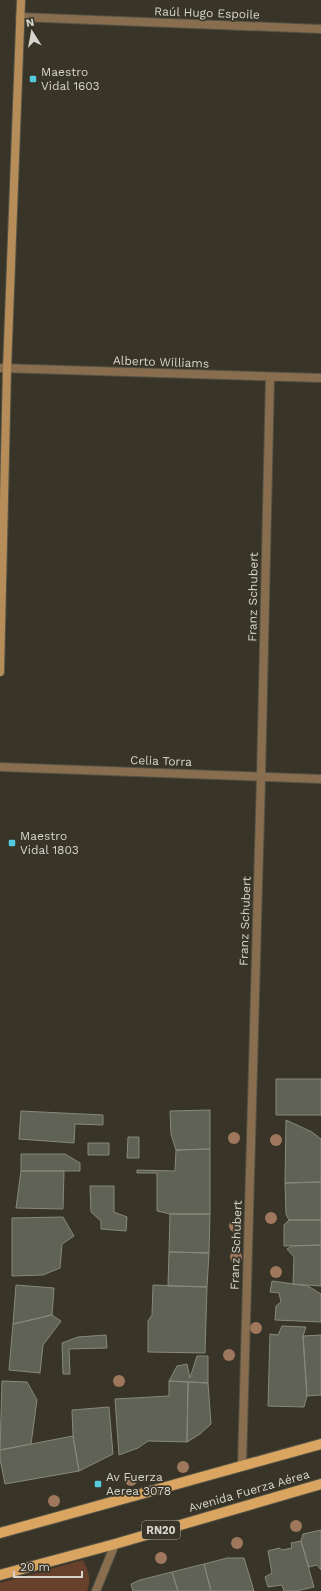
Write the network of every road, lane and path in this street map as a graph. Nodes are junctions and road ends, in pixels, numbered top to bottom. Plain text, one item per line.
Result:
1 (21, 0) edge
2 (20, 17) junction
3 (321, 29) edge
4 (4, 368) edge
5 (270, 377) junction
6 (321, 378) edge
7 (0, 672) edge
8 (0, 767) edge
9 (261, 777) junction
10 (321, 779) edge
11 (321, 1444) edge
12 (242, 1465) junction
13 (321, 1484) edge
14 (0, 1533) edge
15 (114, 1544) junction
16 (0, 1575) edge
17 (96, 1591) edge

1 - 2 main road
2 - 3 street, Raúl Hugo Espoile
2 - 4 main road
4 - 5 street, Alberto Williams
4 - 7 main road
5 - 6 street, Alberto Williams
5 - 9 street, Franz Schubert
8 - 9 street, Celia Torra
9 - 10 street, Celia Torra
9 - 12 street, Franz Schubert
11 - 12 main road
12 - 14 main road
13 - 15 main road, Avenida Fuerza Aérea / RN20
15 - 16 main road, Avenida Fuerza Aérea / RN20
15 - 17 street

